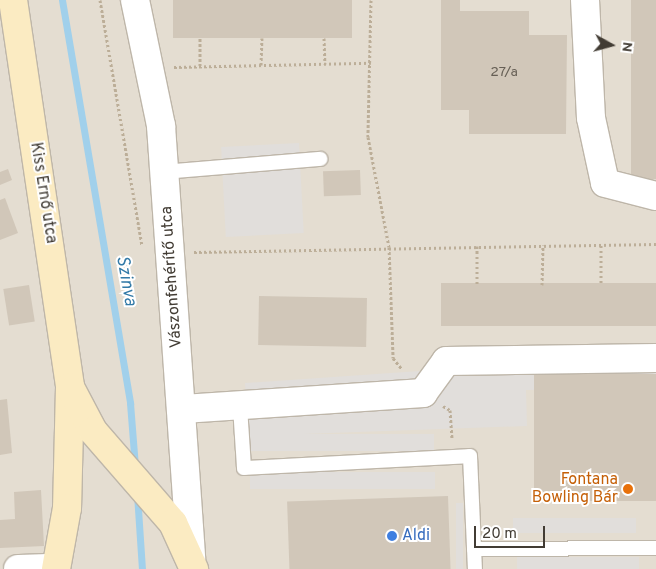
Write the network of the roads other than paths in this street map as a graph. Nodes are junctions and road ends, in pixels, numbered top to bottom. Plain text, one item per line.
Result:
1 (13, 0) edge
2 (135, 0) edge
3 (585, 0) edge
4 (320, 158) dead end
5 (164, 172) junction
6 (656, 196) edge
7 (656, 358) edge
8 (70, 387) junction
9 (240, 407) junction
10 (183, 409) junction
11 (656, 548) edge
12 (474, 549) junction
13 (196, 565) edge
14 (56, 568) edge
15 (18, 569) edge
16 (475, 569) edge

1 - 8 street, Kiss Ernő utca
2 - 5 street, Vászonfehérítő utca
3 - 6 street
4 - 5 lane
5 - 10 street, Vászonfehérítő utca
7 - 9 street
8 - 13 street, Kiss Ernő utca
8 - 14 street, Kiss Ernő utca
9 - 10 street
9 - 12 lane
10 - 13 street, Vászonfehérítő utca
11 - 12 lane
12 - 16 lane
14 - 15 street

